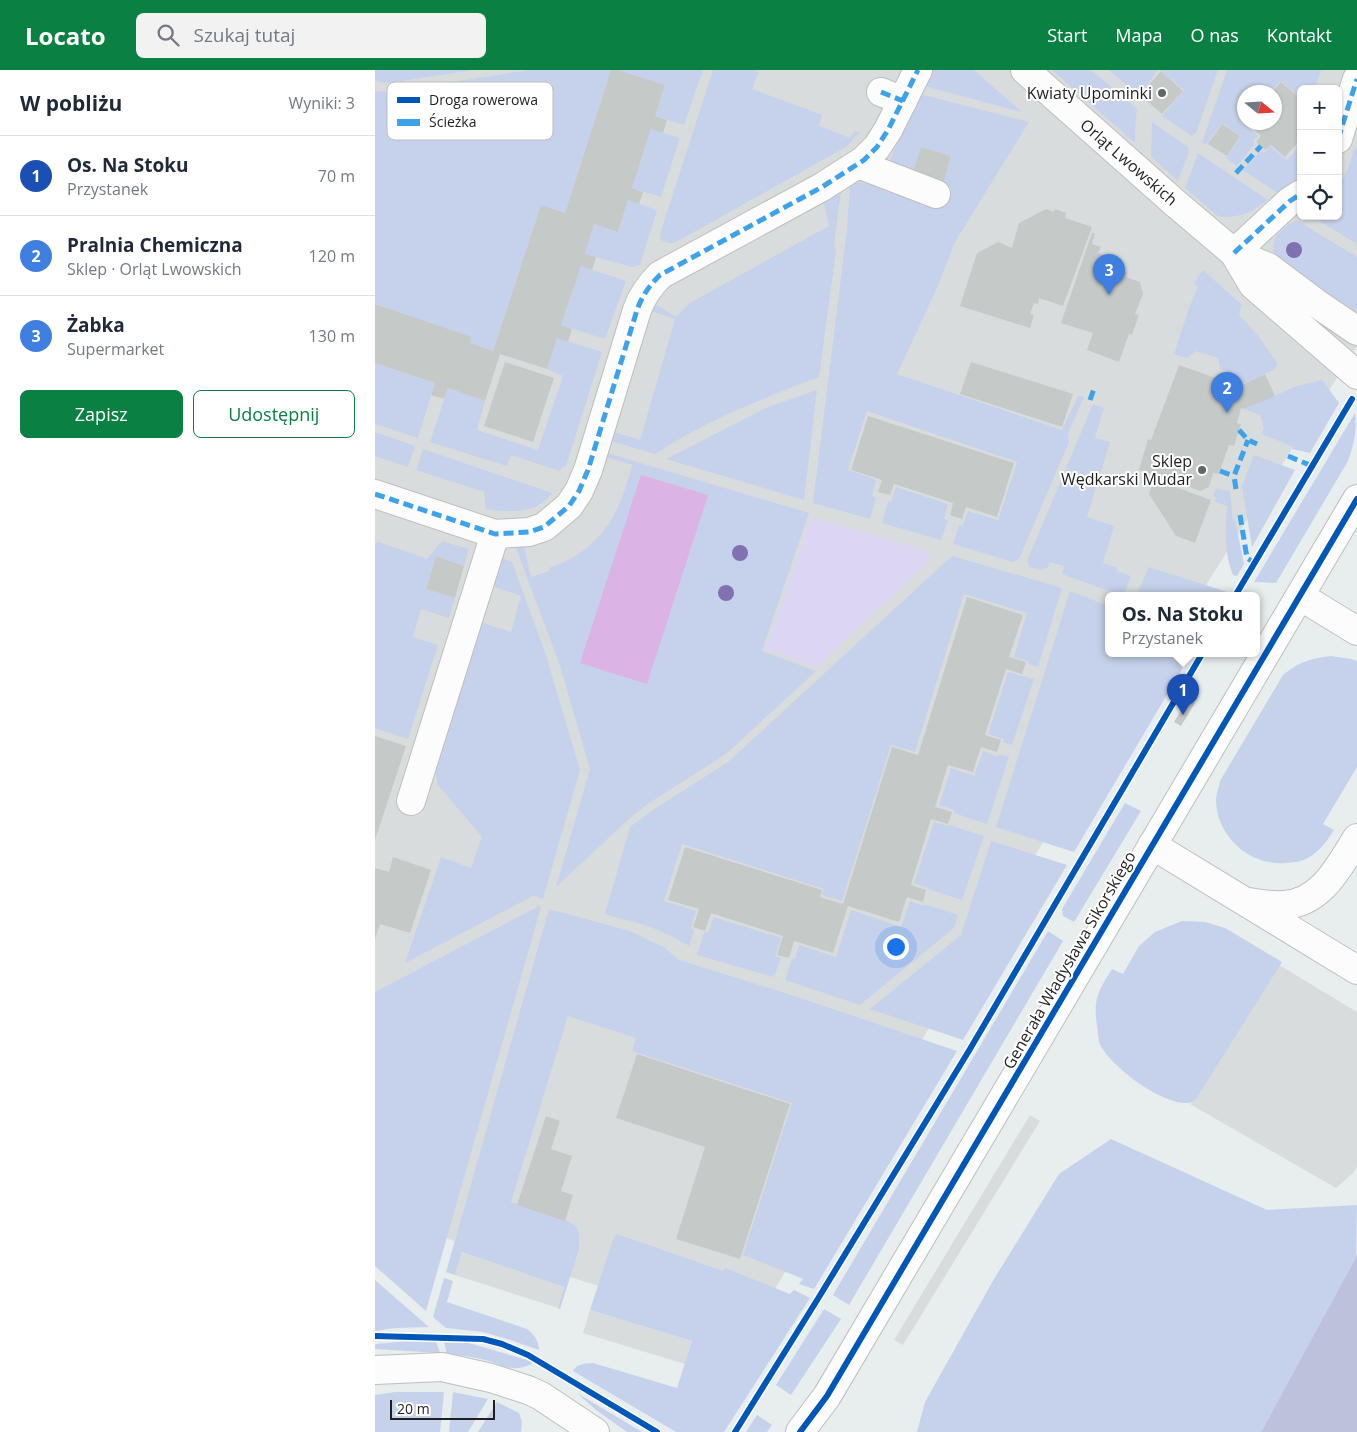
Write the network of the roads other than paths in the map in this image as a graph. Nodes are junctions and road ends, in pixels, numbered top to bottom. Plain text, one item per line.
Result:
1 (918, 70) edge
2 (1025, 70) edge
3 (1357, 79) edge
4 (1341, 130) edge
5 (858, 164) junction
6 (936, 194) dead end
7 (1297, 197) edge
8 (1234, 253) junction
9 (1357, 331) edge
10 (1357, 374) edge
11 (375, 494) edge
12 (1357, 499) edge
13 (495, 534) junction
14 (1299, 596) junction
15 (1357, 631) edge
16 (411, 801) dead end
17 (1357, 838) edge
18 (1152, 845) junction
19 (1243, 901) junction
20 (1357, 970) edge
21 (375, 1370) edge
22 (595, 1432) edge
23 (800, 1432) edge

1 - 5 street
2 - 8 street, Orląt Lwowskich
3 - 4 street
5 - 6 street
5 - 13 street
7 - 8 street
8 - 9 street, Orląt Lwowskich
8 - 10 street, Orląt Lwowskich
11 - 13 street
12 - 14 street, Generała Władysława Sikorskiego
13 - 16 street
14 - 15 street
14 - 18 street, Generała Władysława Sikorskiego
17 - 19 street
18 - 19 street
18 - 23 street, Generała Władysława Sikorskiego
19 - 20 street
21 - 22 street

